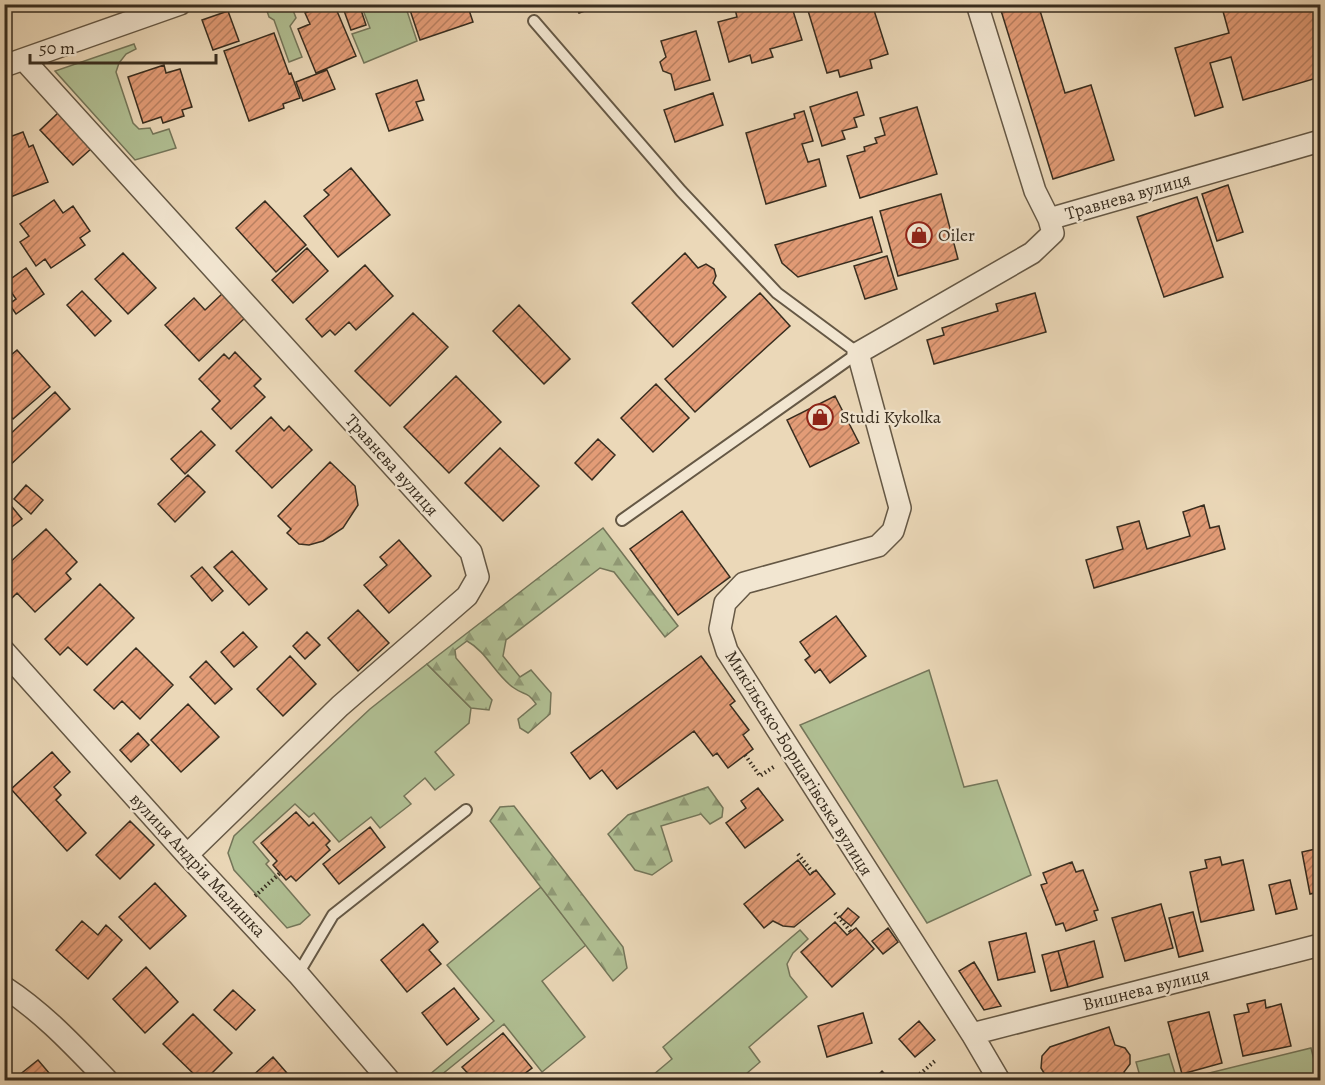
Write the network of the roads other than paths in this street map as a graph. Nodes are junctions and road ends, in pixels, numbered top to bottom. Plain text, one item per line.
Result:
1 (180, 4) edge
2 (977, 4) edge
3 (534, 21) dead end
4 (14, 63) edge
5 (1320, 141) edge
6 (1049, 219) junction
7 (858, 353) junction
8 (622, 520) dead end
9 (4, 651) edge
10 (466, 810) dead end
11 (187, 855) junction
12 (1320, 945) edge
13 (298, 974) junction
14 (4, 987) edge
15 (972, 1034) junction
16 (107, 1080) edge
17 (389, 1080) edge
18 (999, 1080) edge

1 - 4 street, Травнева вулиця
2 - 6 street, Травнева вулиця
3 - 7 lane
4 - 11 street, Травнева вулиця
5 - 6 street, Травнева вулиця
6 - 7 street
7 - 8 lane
7 - 15 street, Микільсько-Борщагівська вулиця
9 - 11 street, вулиця Андрія Малишка
10 - 13 lane
11 - 13 street, вулиця Андрія Малишка
12 - 15 street, Вишнева вулиця
13 - 17 street, вулиця Андрія Малишка
14 - 16 street
15 - 18 street, Микільсько-Борщагівська вулиця

